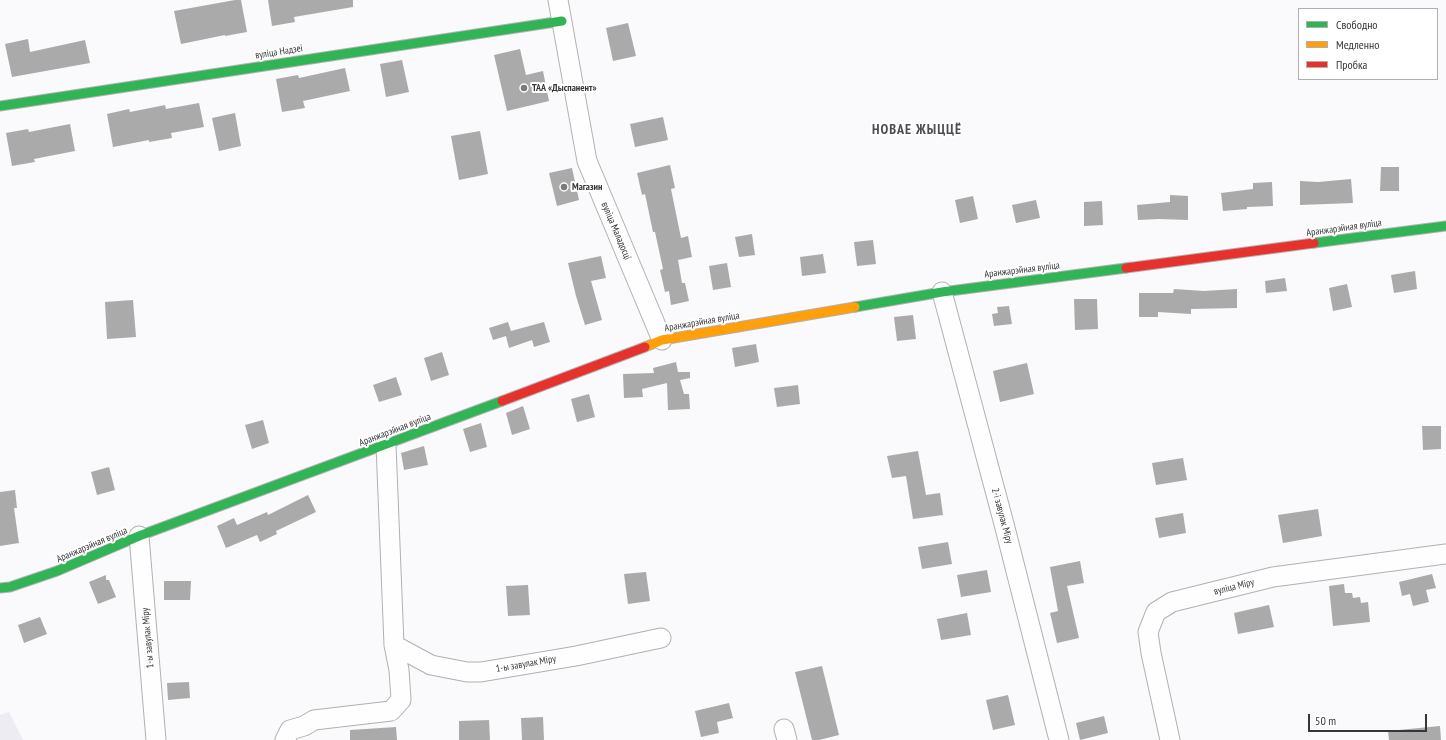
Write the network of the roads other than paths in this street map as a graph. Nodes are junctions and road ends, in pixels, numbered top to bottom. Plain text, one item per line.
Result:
1 (558, 0) edge
2 (562, 21) junction
3 (0, 106) edge
4 (1446, 226) edge
5 (942, 292) junction
6 (662, 340) junction
7 (386, 445) junction
8 (139, 536) junction
9 (1446, 554) edge
10 (0, 588) edge
11 (661, 638) dead end
12 (394, 645) junction
13 (156, 740) edge
14 (286, 740) edge
15 (1059, 740) edge
16 (1170, 740) edge

1 - 2 street, вуліца Маладосці
2 - 3 street, вуліца Надзеі
2 - 6 street, вуліца Маладосці
4 - 5 street, Аранжарэйная вуліца
5 - 6 street, Аранжарэйная вуліца
5 - 15 street, 2-і завулак Міру
6 - 7 street, Аранжарэйная вуліца
7 - 8 street, Аранжарэйная вуліца
7 - 12 street
8 - 10 street, Аранжарэйная вуліца
8 - 13 street, 1-ы завулак Міру
9 - 16 street, вуліца Міру
11 - 12 street, 1-ы завулак Міру
12 - 14 street

